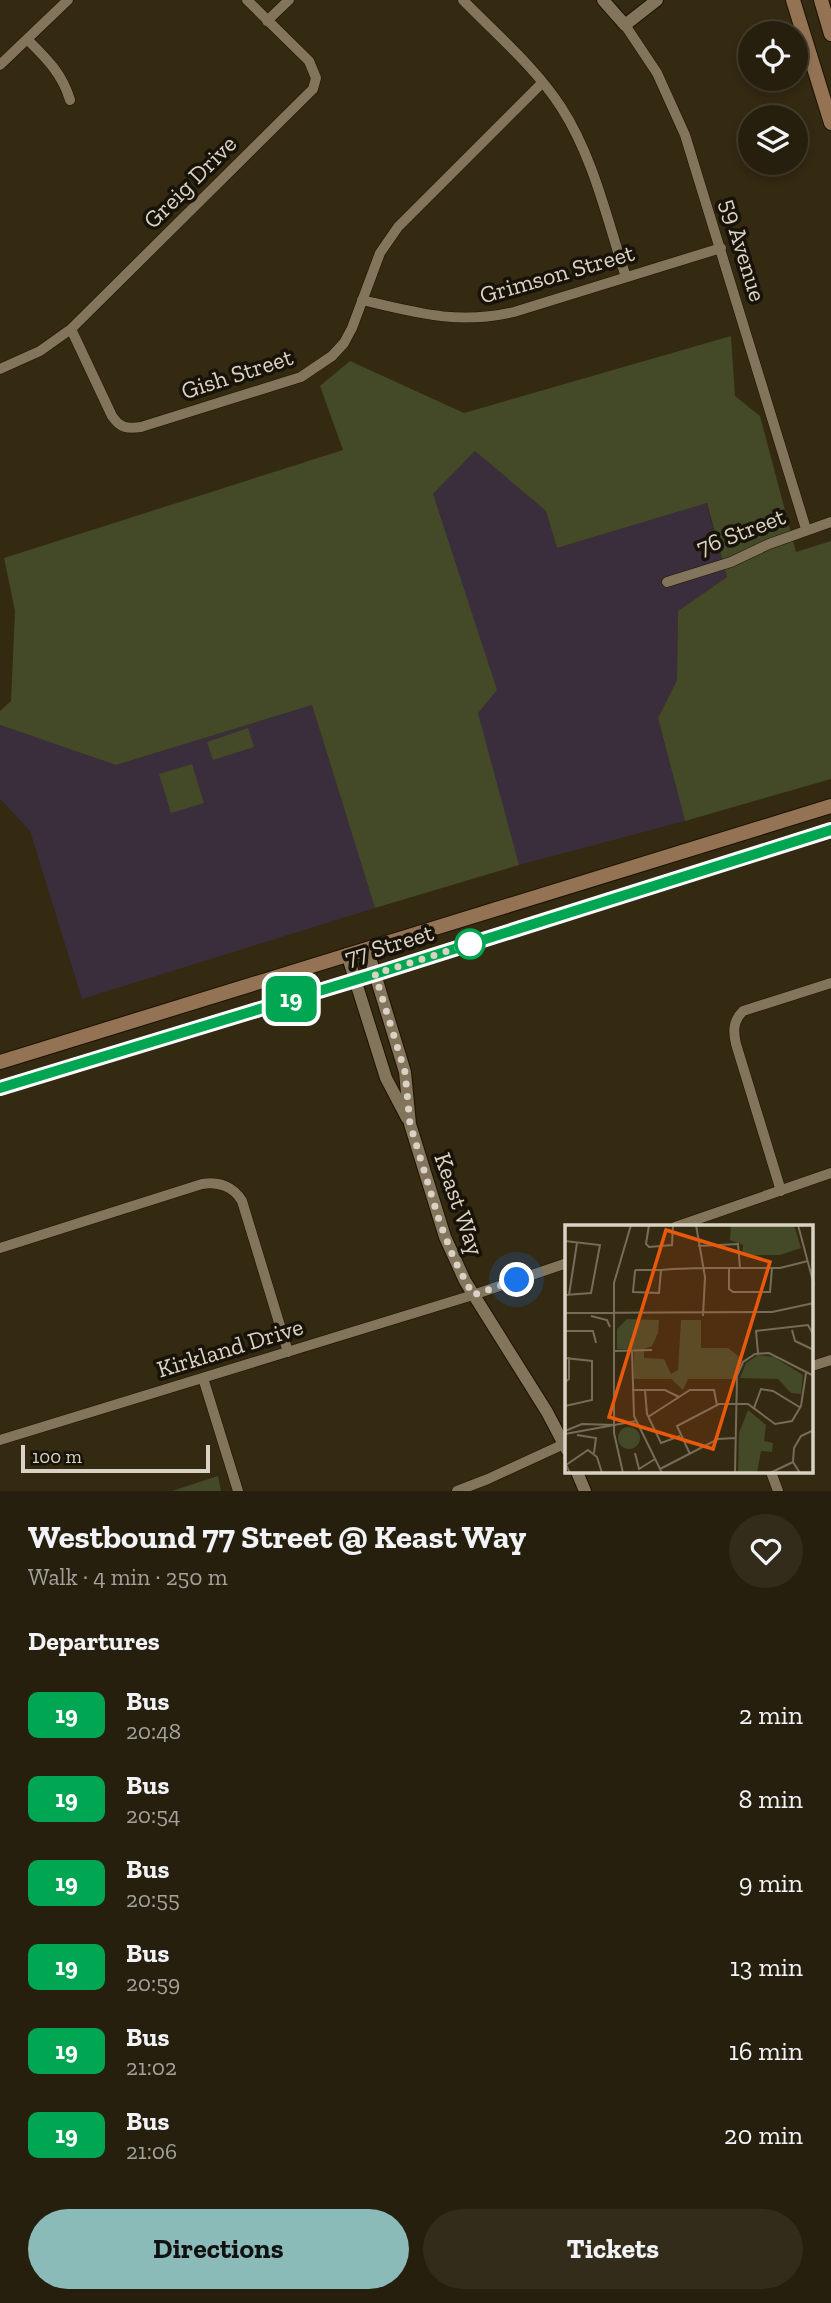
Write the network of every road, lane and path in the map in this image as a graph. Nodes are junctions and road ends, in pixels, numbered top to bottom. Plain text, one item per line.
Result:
1 (68, 0) edge
2 (247, 0) edge
3 (289, 0) edge
4 (463, 0) edge
5 (603, 0) edge
6 (657, 0) edge
7 (793, 0) edge
8 (821, 0) edge
9 (267, 21) junction
10 (625, 25) junction
11 (831, 34) edge
12 (27, 39) junction
13 (0, 65) edge
14 (542, 83) junction
15 (70, 100) dead end
16 (831, 123) edge
17 (720, 248) junction
18 (626, 277) junction
19 (362, 300) junction
20 (71, 329) junction
21 (0, 369) edge
22 (831, 522) edge
23 (806, 529) junction
24 (667, 582) dead end
25 (831, 806) edge
26 (831, 830) edge
27 (367, 948) junction
28 (347, 954) junction
29 (375, 974) junction
30 (355, 980) junction
31 (831, 983) edge
32 (0, 1062) edge
33 (0, 1088) edge
34 (410, 1124) junction
35 (831, 1173) edge
36 (781, 1191) junction
37 (681, 1225) edge
38 (0, 1248) edge
39 (565, 1264) edge
40 (473, 1295) junction
41 (288, 1352) junction
42 (831, 1360) edge
43 (814, 1365) edge
44 (202, 1378) junction
45 (0, 1440) edge
46 (565, 1447) edge
47 (578, 1474) edge
48 (772, 1474) edge
49 (238, 1491) edge
50 (457, 1491) edge
51 (585, 1491) edge
52 (778, 1491) edge

1 - 12 street
2 - 9 street, Greig Drive
3 - 9 street
4 - 14 street
5 - 10 street, 59 Avenue
6 - 10 street
7 - 16 main road
8 - 11 main road
9 - 20 street, Greig Drive
10 - 17 street, 59 Avenue
12 - 13 street
12 - 15 street
14 - 18 street
14 - 19 street, Gish Street
17 - 18 street, Grimson Street
17 - 23 street, 59 Avenue
18 - 19 street, Grimson Street
19 - 20 street, Gish Street
20 - 21 street, Greig Drive
22 - 23 street, 76 Street
23 - 24 street, 76 Street
25 - 27 main road, 77 Street
26 - 29 main road, 77 Street
27 - 28 main road, 77 Street
27 - 29 street, Keast Way
28 - 30 street, Keast Way
28 - 32 main road, 77 Street
29 - 30 main road, 77 Street
29 - 34 street, Keast Way
30 - 33 main road, 77 Street
30 - 34 street, Keast Way
31 - 36 street
34 - 40 street, Keast Way
35 - 36 street
36 - 37 street
38 - 41 street
39 - 40 street, Kirkland Drive
40 - 41 street, Kirkland Drive
40 - 46 street, Keast Way
41 - 44 street, Kirkland Drive
42 - 43 street
44 - 45 street, Kirkland Drive
44 - 49 street
46 - 50 street
47 - 51 street
48 - 52 street

